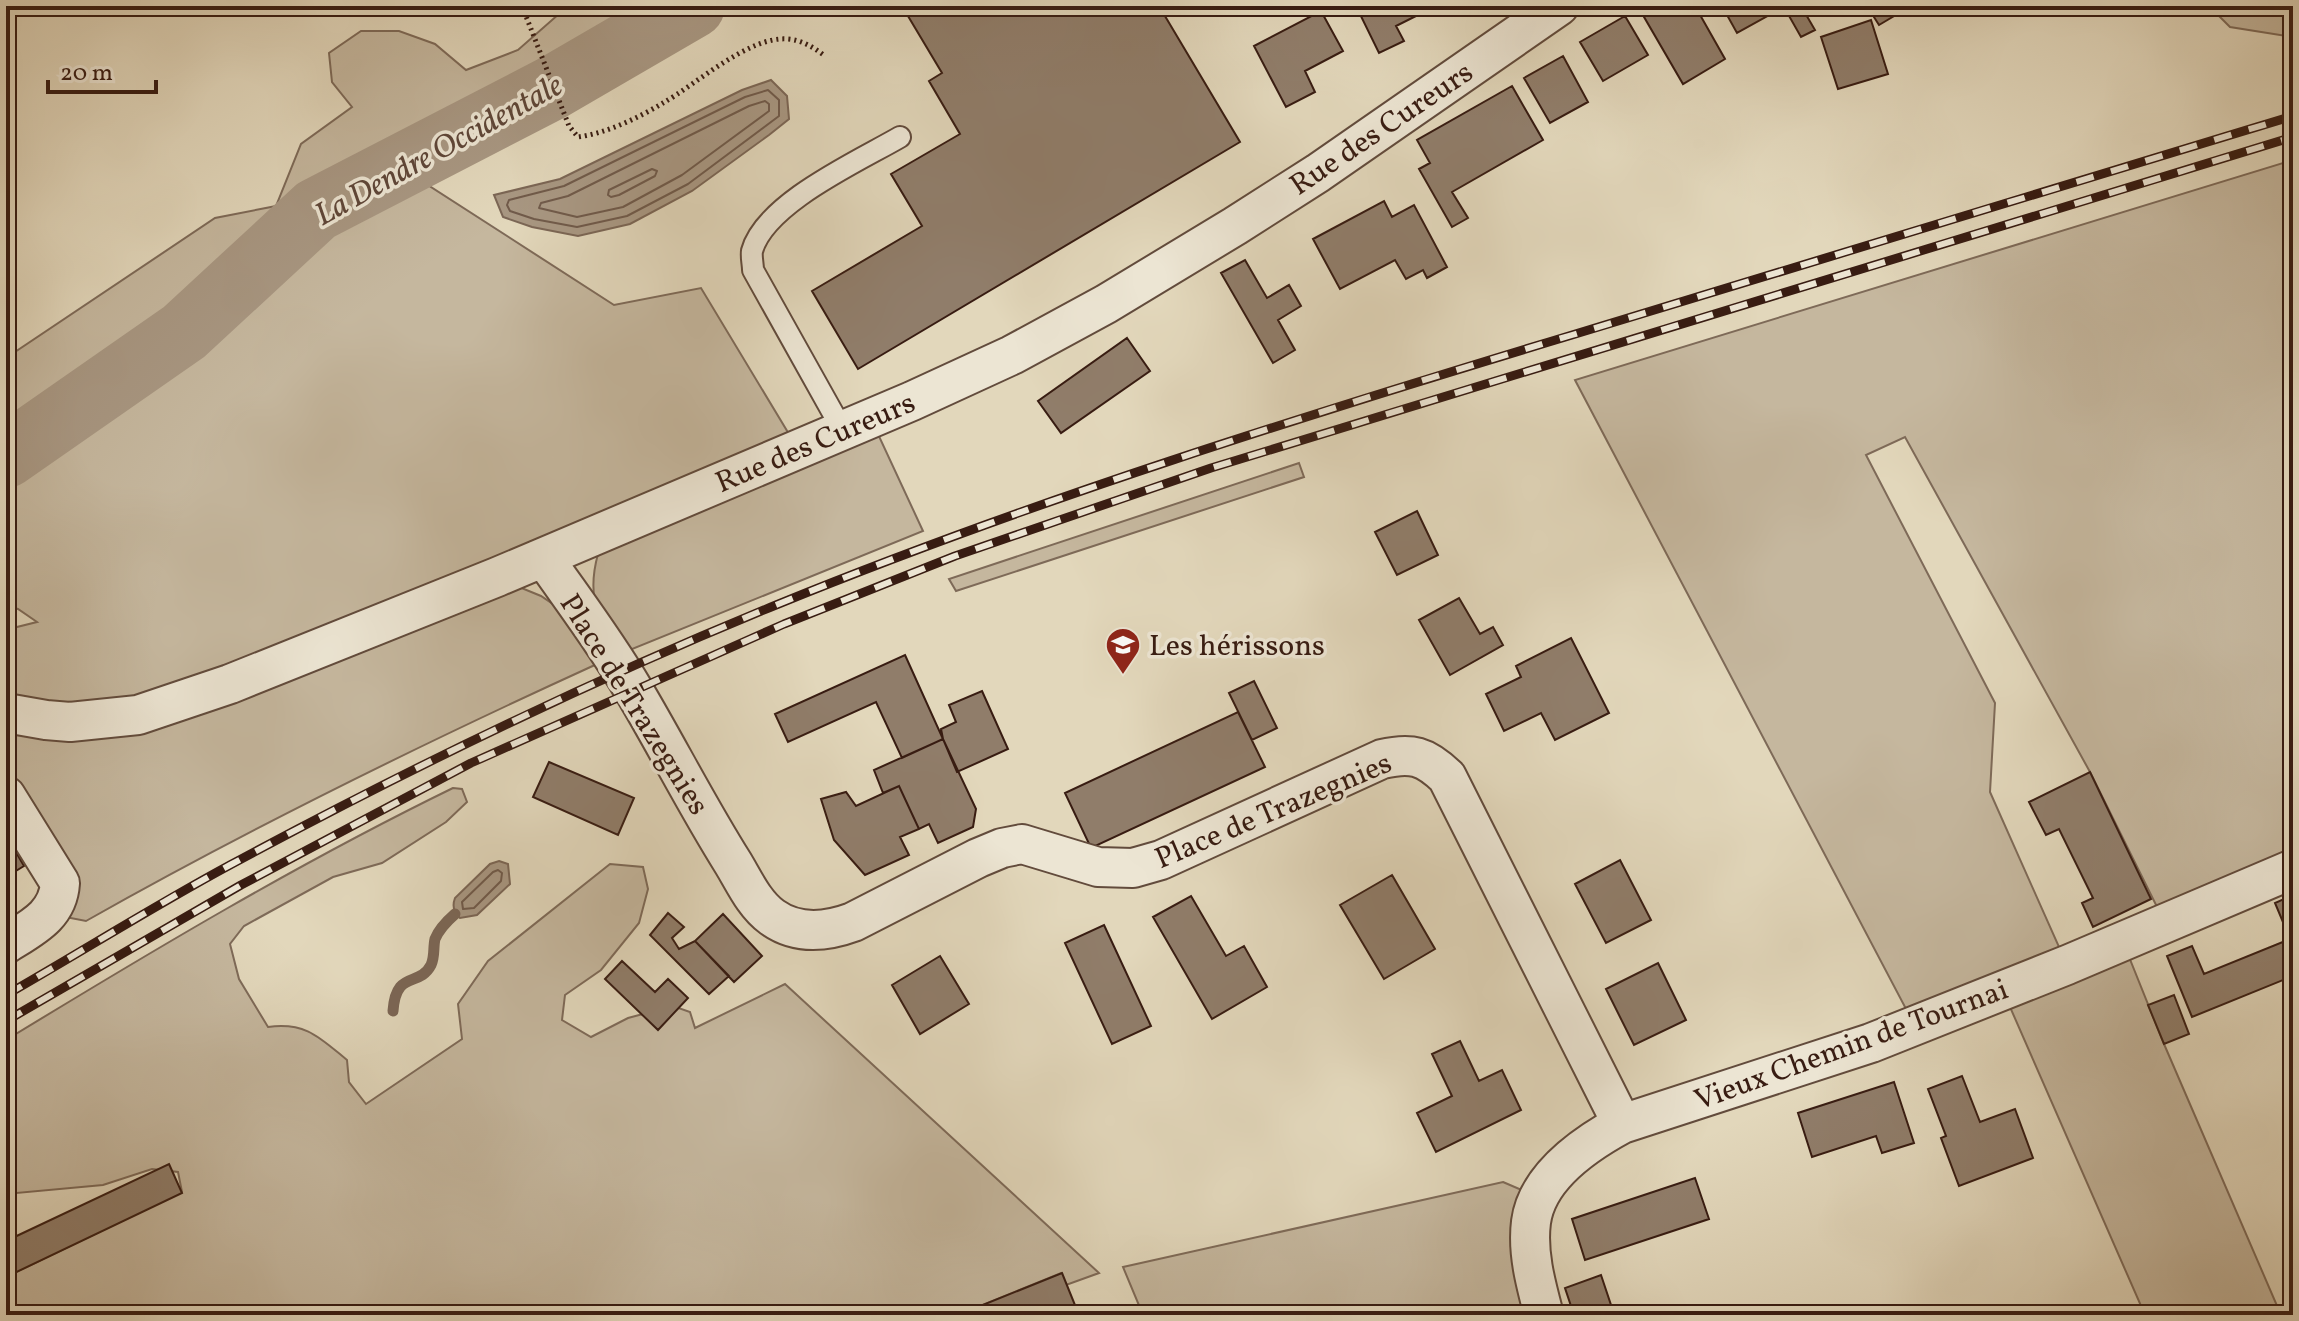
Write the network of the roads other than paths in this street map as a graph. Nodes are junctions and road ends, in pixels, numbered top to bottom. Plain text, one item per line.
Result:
1 (1559, 6) edge
2 (900, 137) dead end
3 (843, 431) junction
4 (544, 558) junction
5 (6, 713) edge
6 (6, 796) edge
7 (2293, 869) edge
8 (6, 944) edge
9 (1622, 1124) junction
10 (1544, 1315) edge

1 - 3 street, Rue des Cureurs
2 - 3 lane
3 - 4 street, Rue des Cureurs
4 - 5 street, Rue des Cureurs
4 - 9 street, Place de Trazegnies
6 - 8 street
7 - 9 street, Vieux Chemin de Tournai
9 - 10 street, Vieux Chemin de Tournai

